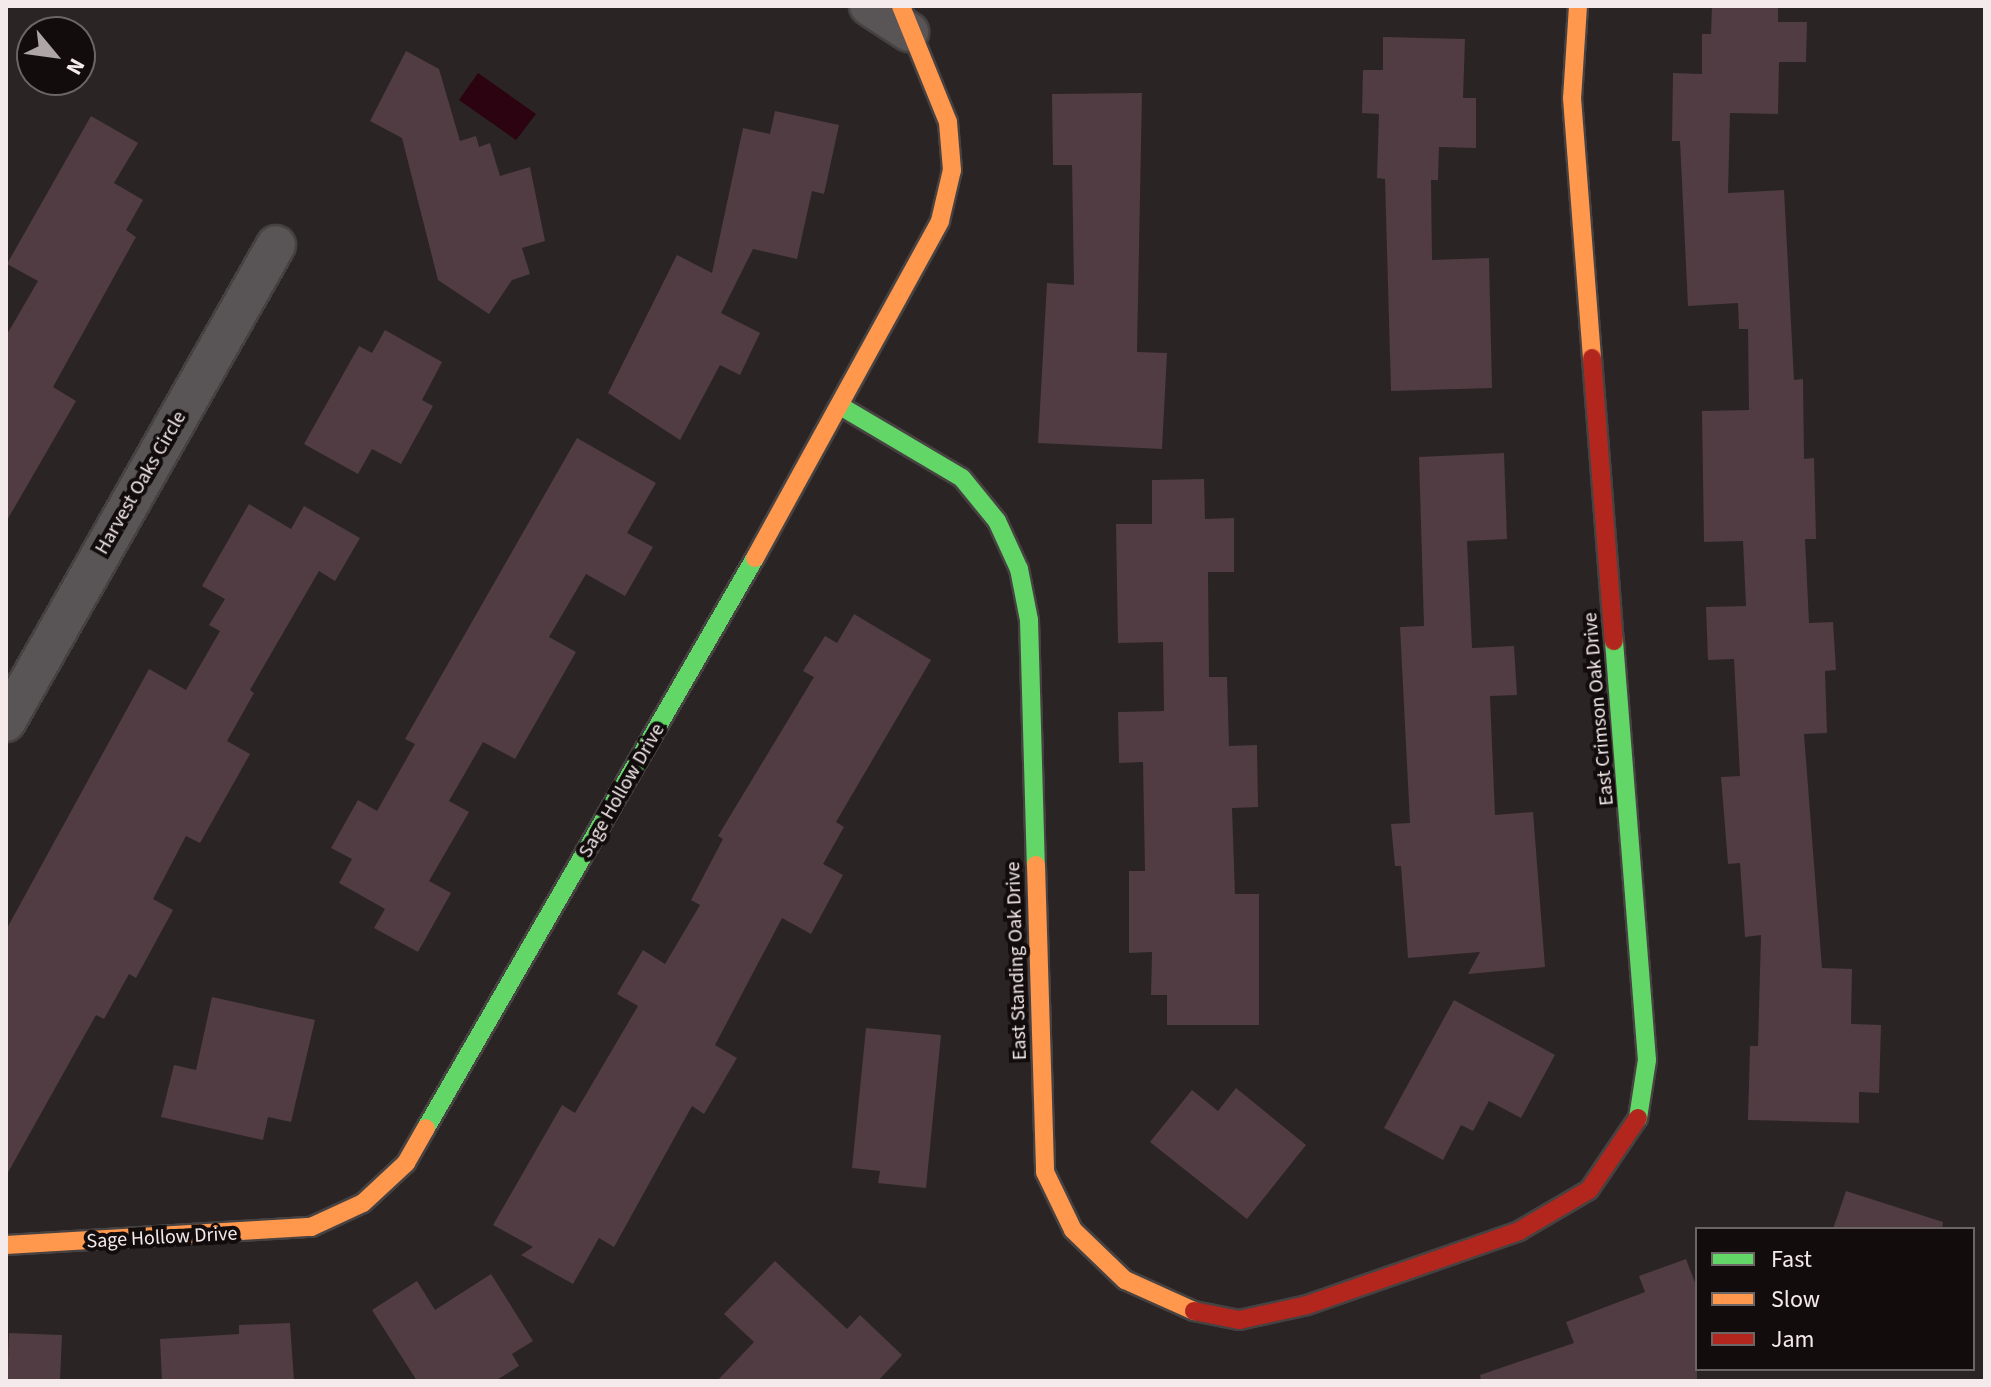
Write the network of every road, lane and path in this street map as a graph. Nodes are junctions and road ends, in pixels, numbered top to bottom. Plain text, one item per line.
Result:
1 (869, 6) edge
2 (1578, 6) edge
3 (905, 19) edge
4 (276, 245) dead end
5 (842, 407) junction
6 (6, 722) edge
7 (6, 1245) edge
8 (1403, 1271) joint

1 - 3 street, Sage Hollow Drive
2 - 8 street, East Crimson Oak Drive
3 - 5 street, Sage Hollow Drive
4 - 6 street, Harvest Oaks Circle
5 - 7 street, Sage Hollow Drive
5 - 8 street, East Standing Oak Drive

